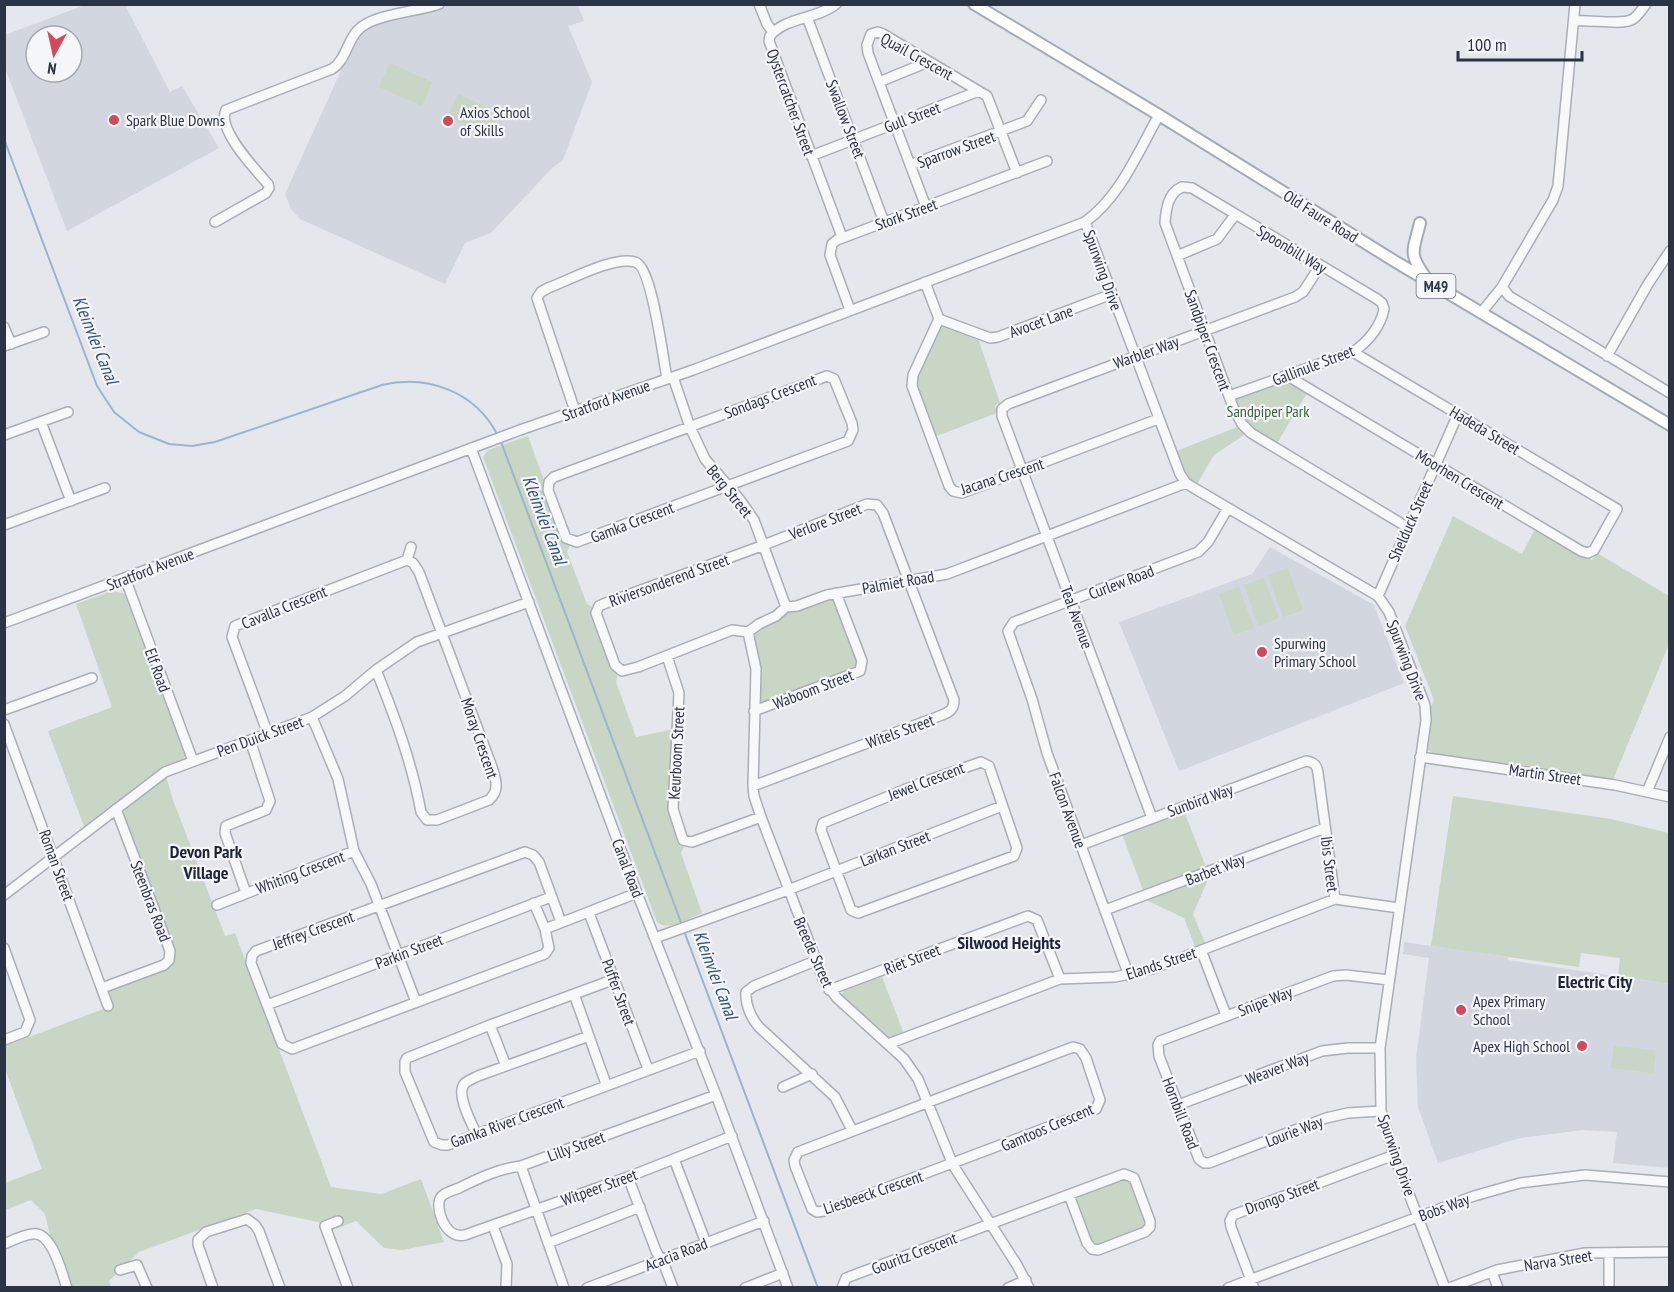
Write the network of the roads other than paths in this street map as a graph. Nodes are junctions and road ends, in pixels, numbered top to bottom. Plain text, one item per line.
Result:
1 (439, 4) edge
2 (759, 4) edge
3 (836, 4) edge
4 (974, 4) edge
5 (1575, 4) edge
6 (1646, 4) edge
7 (807, 17) junction
8 (1574, 21) junction
9 (773, 32) junction
10 (928, 62) junction
11 (879, 82) junction
12 (979, 91) junction
13 (1041, 100) dead end
14 (1159, 115) junction
15 (895, 124) junction
16 (1002, 132) junction
17 (854, 140) junction
18 (811, 156) junction
19 (1047, 161) dead end
20 (910, 165) junction
21 (1017, 173) junction
22 (1192, 188) joint
23 (926, 207) junction
24 (1235, 215) junction
25 (215, 222) dead end
26 (884, 222) junction
27 (1085, 222) junction
28 (1420, 223) dead end
29 (842, 237) junction
30 (1670, 251) edge
31 (1177, 256) junction
32 (1320, 266) junction
33 (925, 282) junction
34 (1430, 282) junction
35 (1502, 287) junction
36 (1112, 294) junction
37 (850, 310) junction
38 (1481, 313) junction
39 (1383, 315) joint
40 (939, 319) junction
41 (4, 327) edge
42 (1204, 331) junction
43 (44, 332) dead end
44 (8, 345) edge
45 (1353, 352) junction
46 (1135, 356) junction
47 (1607, 356) junction
48 (1286, 375) junction
49 (670, 377) junction
50 (1670, 393) edge
51 (1229, 396) junction
52 (575, 411) junction
53 (68, 412) dead end
54 (1458, 414) junction
55 (1002, 416) joint
56 (1158, 419) junction
57 (41, 422) junction
58 (1670, 425) edge
59 (690, 426) junction
60 (4, 435) edge
61 (471, 448) junction
62 (1435, 464) junction
63 (1022, 470) junction
64 (1186, 483) junction
65 (727, 486) junction
66 (105, 488) dead end
67 (71, 501) junction
68 (1228, 508) junction
69 (1617, 509) joint
70 (4, 525) edge
71 (1407, 527) junction
72 (1047, 536) junction
73 (764, 545) junction
74 (411, 547) dead end
75 (407, 560) junction
76 (125, 578) junction
77 (909, 581) junction
78 (836, 593) junction
79 (1378, 596) junction
80 (1071, 601) junction
81 (529, 602) junction
82 (786, 607) junction
83 (4, 623) edge
84 (748, 632) junction
85 (441, 633) junction
86 (1011, 642) joint
87 (667, 656) junction
88 (615, 665) joint
89 (376, 670) junction
90 (92, 678) dead end
91 (4, 710) edge
92 (754, 711) junction
93 (312, 717) junction
94 (4, 724) edge
95 (268, 734) junction
96 (1670, 737) edge
97 (250, 740) junction
98 (1420, 757) junction
99 (193, 761) junction
100 (1317, 768) joint
101 (753, 786) junction
102 (1647, 792) junction
103 (1670, 797) edge
104 (1002, 806) junction
105 (116, 808) junction
106 (761, 817) junction
107 (1152, 818) junction
108 (1325, 828) junction
109 (1081, 845) junction
110 (354, 851) junction
111 (54, 857) junction
112 (836, 871) junction
113 (788, 890) junction
114 (246, 893) junction
115 (638, 893) junction
116 (4, 895) edge
117 (551, 897) junction
118 (1335, 899) junction
119 (534, 903) junction
120 (216, 905) dead end
121 (380, 906) junction
122 (1400, 908) junction
123 (1105, 910) junction
124 (589, 913) junction
125 (561, 922) junction
126 (545, 929) junction
127 (658, 937) junction
128 (4, 948) edge
129 (1202, 950) junction
130 (398, 955) junction
131 (815, 961) junction
132 (1129, 975) junction
133 (615, 979) junction
134 (1060, 979) junction
135 (1389, 980) junction
136 (102, 988) junction
137 (829, 990) junction
138 (574, 994) junction
139 (416, 1002) junction
140 (267, 1005) junction
141 (108, 1006) dead end
142 (1226, 1015) junction
143 (490, 1025) junction
144 (589, 1036) junction
145 (4, 1040) edge
146 (888, 1044) junction
147 (1380, 1048) junction
148 (700, 1051) junction
149 (1159, 1056) joint
150 (506, 1066) junction
151 (648, 1069) junction
152 (812, 1074) junction
153 (606, 1084) junction
154 (783, 1087) dead end
155 (716, 1095) junction
156 (927, 1102) junction
157 (1178, 1105) junction
158 (1381, 1112) junction
159 (852, 1130) junction
160 (476, 1133) junction
161 (732, 1136) junction
162 (1395, 1155) junction
163 (674, 1159) junction
164 (1209, 1163) joint
165 (953, 1165) junction
166 (521, 1166) junction
167 (628, 1177) junction
168 (1670, 1182) edge
169 (1069, 1195) junction
170 (640, 1207) junction
171 (536, 1210) junction
172 (1419, 1216) junction
173 (338, 1221) dead end
174 (764, 1221) junction
175 (991, 1224) junction
176 (493, 1226) junction
177 (465, 1235) joint
178 (548, 1242) junction
179 (705, 1243) junction
180 (4, 1244) edge
181 (1670, 1252) edge
182 (1609, 1253) junction
183 (661, 1260) junction
184 (120, 1270) dead end
185 (1492, 1272) junction
186 (783, 1274) junction
187 (615, 1277) junction
188 (1252, 1283) edge
189 (1027, 1284) edge
190 (67, 1287) edge
191 (147, 1287) edge
192 (213, 1287) edge
193 (280, 1287) edge
194 (348, 1287) edge
195 (506, 1287) edge
196 (564, 1287) edge
197 (587, 1287) edge
198 (619, 1287) edge
199 (673, 1287) edge
200 (745, 1287) edge
201 (788, 1287) edge
202 (842, 1287) edge
203 (1008, 1287) edge
204 (1228, 1287) edge
205 (1447, 1287) edge
206 (1498, 1287) edge
207 (1609, 1287) edge

1 - 25 street
2 - 9 street
3 - 7 street, Oystercatcher Street
4 - 14 main road, Old Faure Road / M49
5 - 8 street
6 - 8 street
7 - 9 street, Oystercatcher Street
7 - 17 street, Swallow Street
8 - 35 street
9 - 18 street, Oystercatcher Street
10 - 11 street
10 - 11 street, Quail Crescent
10 - 12 street, Quail Crescent
11 - 15 street, Quail Crescent
12 - 15 street, Gull Street
12 - 16 street, Quail Crescent
13 - 16 street, Sparrow Street
14 - 27 street, Stratford Avenue
14 - 34 main road, Old Faure Road / M49
15 - 17 street, Gull Street
15 - 20 street, Quail Crescent
16 - 20 street, Sparrow Street
16 - 21 street, Quail Crescent
17 - 18 street, Gull Street
17 - 26 street, Swallow Street
18 - 29 street, Oystercatcher Street
19 - 21 street, Stork Street
20 - 23 street, Quail Crescent
21 - 23 street, Stork Street
22 - 24 street, Spoonbill Way
22 - 31 street, Sandpiper Crescent
23 - 26 street, Stork Street
24 - 31 street
24 - 32 street, Spoonbill Way
26 - 29 street, Stork Street
27 - 33 street, Stratford Avenue
27 - 36 street, Spurwing Drive
28 - 34 main road
29 - 37 street
30 - 47 street
31 - 42 street, Sandpiper Crescent
32 - 39 street, Spoonbill Way
32 - 42 street, Warbler Way
33 - 37 street, Stratford Avenue
33 - 40 street
34 - 38 main road, Old Faure Road / M49
35 - 38 street
35 - 47 street
36 - 40 street, Avocet Lane
36 - 46 street, Spurwing Drive
37 - 49 street, Stratford Avenue
38 - 58 main road, Old Faure Road / M49
39 - 45 street, Gallinule Street
40 - 63 street, Jacana Crescent
41 - 44 street
42 - 46 street, Warbler Way
42 - 51 street, Sandpiper Crescent
43 - 44 street
45 - 48 street, Gallinule Street
45 - 54 street, Hadeda Street
46 - 55 street, Warbler Way
46 - 56 street, Spurwing Drive
47 - 50 street
48 - 51 street, Gallinule Street
48 - 62 street, Moorhen Crescent
49 - 52 street, Stratford Avenue
49 - 52 street, Berg Street
49 - 59 street, Berg Street
51 - 71 street, Sandpiper Crescent
52 - 61 street, Stratford Avenue
53 - 57 street
54 - 62 street, Shelduck Street
54 - 69 street, Hadeda Street
55 - 63 street, Teal Avenue
56 - 63 street, Jacana Crescent
56 - 64 street, Spurwing Drive
57 - 60 street
57 - 67 street
59 - 65 street, Berg Street
59 - 65 street, Sondags Crescent
59 - 65 street, Gamka Crescent
61 - 76 street, Stratford Avenue
61 - 81 street, Canal Road
62 - 69 street, Moorhen Crescent
62 - 71 street, Shelduck Street
63 - 72 street, Teal Avenue
64 - 68 street, Spurwing Drive
64 - 72 street, Palmiet Road
65 - 73 street, Berg Street
66 - 67 street
67 - 70 street
68 - 79 street, Spurwing Drive
68 - 80 street, Curlew Road
71 - 79 street, Shelduck Street
72 - 77 street, Palmiet Road
72 - 80 street, Teal Avenue
73 - 77 street, Verlore Street
73 - 82 street, Berg Street
73 - 88 street, Riviersonderend Street
74 - 75 street
75 - 85 street
75 - 95 street, Cavalla Crescent
76 - 83 street, Stratford Avenue
76 - 99 street, Elf Road
77 - 78 street, Palmiet Road
77 - 101 street, Witels Street
78 - 82 street, Palmiet Road
78 - 92 street, Waboom Street
79 - 98 street, Spurwing Drive
80 - 86 street, Curlew Road
80 - 107 street, Teal Avenue
81 - 85 street, Pen Duick Street
81 - 115 street, Canal Road
82 - 84 street, Palmiet Road
84 - 87 street, Palmiet Road
84 - 92 street, Breede Street
85 - 89 street, Pen Duick Street
85 - 89 street, Moray Crescent
86 - 109 street, Falcon Avenue
87 - 88 street, Palmiet Road
87 - 106 street, Keurboom Street
89 - 93 street, Pen Duick Street
90 - 91 street
92 - 101 street, Breede Street
93 - 95 street, Pen Duick Street
93 - 110 street, Whiting Crescent
94 - 111 street, Roman Street
95 - 97 street, Pen Duick Street
96 - 102 street
97 - 99 street, Pen Duick Street
97 - 114 street, Whiting Crescent
98 - 102 street, Martin Street
98 - 122 street, Spurwing Drive
99 - 105 street, Pen Duick Street
100 - 107 street, Sunbird Way
100 - 108 street, Ibis Street
101 - 106 street, Breede Street
102 - 103 street, Martin Street
104 - 112 street, Larkan Street
104 - 112 street, Jewel Crescent
104 - 112 street, Jewel Crescent
105 - 111 street, Pen Duick Street
105 - 136 street, Steenbras Road
106 - 113 street, Breede Street
107 - 109 street, Sunbird Way
108 - 118 street, Ibis Street
108 - 123 street, Barbet Way
109 - 123 street, Falcon Avenue
110 - 114 street, Whiting Crescent
110 - 121 street, Whiting Crescent
111 - 116 street, Pen Duick Street
111 - 136 street, Roman Street
112 - 113 street, Larkan Street
113 - 127 street, Larkan Street
113 - 131 street, Breede Street
114 - 120 street, Whiting Crescent
115 - 124 street
115 - 127 street, Canal Road
117 - 119 street, Parkin Street
117 - 121 street, Jeffrey Crescent
117 - 125 street, Jeffrey Crescent
118 - 122 street, Elands Street
118 - 129 street, Elands Street
119 - 126 street
119 - 130 street, Parkin Street
121 - 130 street, Whiting Crescent
121 - 140 street, Jeffrey Crescent
122 - 135 street, Spurwing Drive
123 - 132 street, Falcon Avenue
124 - 125 street
124 - 133 street, Puffer Street
125 - 126 street
126 - 139 street, Jeffrey Crescent
127 - 148 street, Canal Road
128 - 145 street
129 - 132 street, Elands Street
129 - 142 street
130 - 139 street, Whiting Crescent
130 - 140 street, Parkin Street
131 - 137 street, Breede Street
131 - 152 street
132 - 134 street, Elands Street
133 - 138 street, Gamka River Crescent
133 - 151 street, Puffer Street
134 - 137 street, Riet Street
134 - 146 street, Elands Street
135 - 142 street, Snipe Way
135 - 147 street, Spurwing Drive
136 - 141 street, Roman Street
137 - 146 street, Breede Street
138 - 143 street, Gamka River Crescent
138 - 144 street
139 - 140 street, Jeffrey Crescent
142 - 149 street, Snipe Way
143 - 150 street
143 - 160 street, Gamka River Crescent
144 - 150 street
144 - 153 street
146 - 156 street, Breede Street
147 - 157 street, Weaver Way
147 - 158 street, Spurwing Drive
148 - 151 street
148 - 155 street, Canal Road
149 - 157 street, Hornbill Road
150 - 160 street
151 - 153 street, Gamka River Crescent
152 - 154 street
152 - 159 street
153 - 160 street, Gamka River Crescent
155 - 161 street, Canal Road
155 - 166 street, Lilly Street
156 - 159 street, Liesbeeck Crescent
156 - 165 street, Breede Street
156 - 165 street, Gamtoos Crescent
157 - 164 street, Hornbill Road
158 - 162 street, Spurwing Drive
158 - 164 street, Lourie Way
159 - 165 street, Liesbeeck Crescent
161 - 163 street, Witpeer Street
161 - 174 street, Canal Road
162 - 172 street, Spurwing Drive
162 - 188 street, Drongo Street
163 - 167 street, Witpeer Street
163 - 179 street
165 - 175 street, Breede Street
166 - 171 street
166 - 177 street, Lilly Street
167 - 170 street
167 - 171 street, Witpeer Street
168 - 172 street, Bobs Way
169 - 169 street, Gouritz Crescent
169 - 175 street, Gouritz Crescent
170 - 178 street
170 - 183 street
171 - 176 street, Witpeer Street
171 - 178 street
172 - 188 street, Bobs Way
172 - 205 street, Spurwing Drive
173 - 194 street
174 - 179 street, Acacia Road
174 - 186 street, Canal Road
175 - 189 street, Breede Street
175 - 202 street, Gouritz Crescent
176 - 177 street, Witpeer Street
176 - 195 street
178 - 196 street
179 - 183 street, Acacia Road
180 - 190 street
181 - 182 street, Narva Street
182 - 185 street, Narva Street
182 - 207 street
183 - 187 street, Acacia Road
183 - 199 street
184 - 191 street
185 - 205 street, Narva Street
185 - 206 street
186 - 200 street
186 - 201 street, Canal Road
187 - 197 street, Acacia Road
187 - 198 street
188 - 204 street, Bobs Way
189 - 203 street
192 - 193 street

